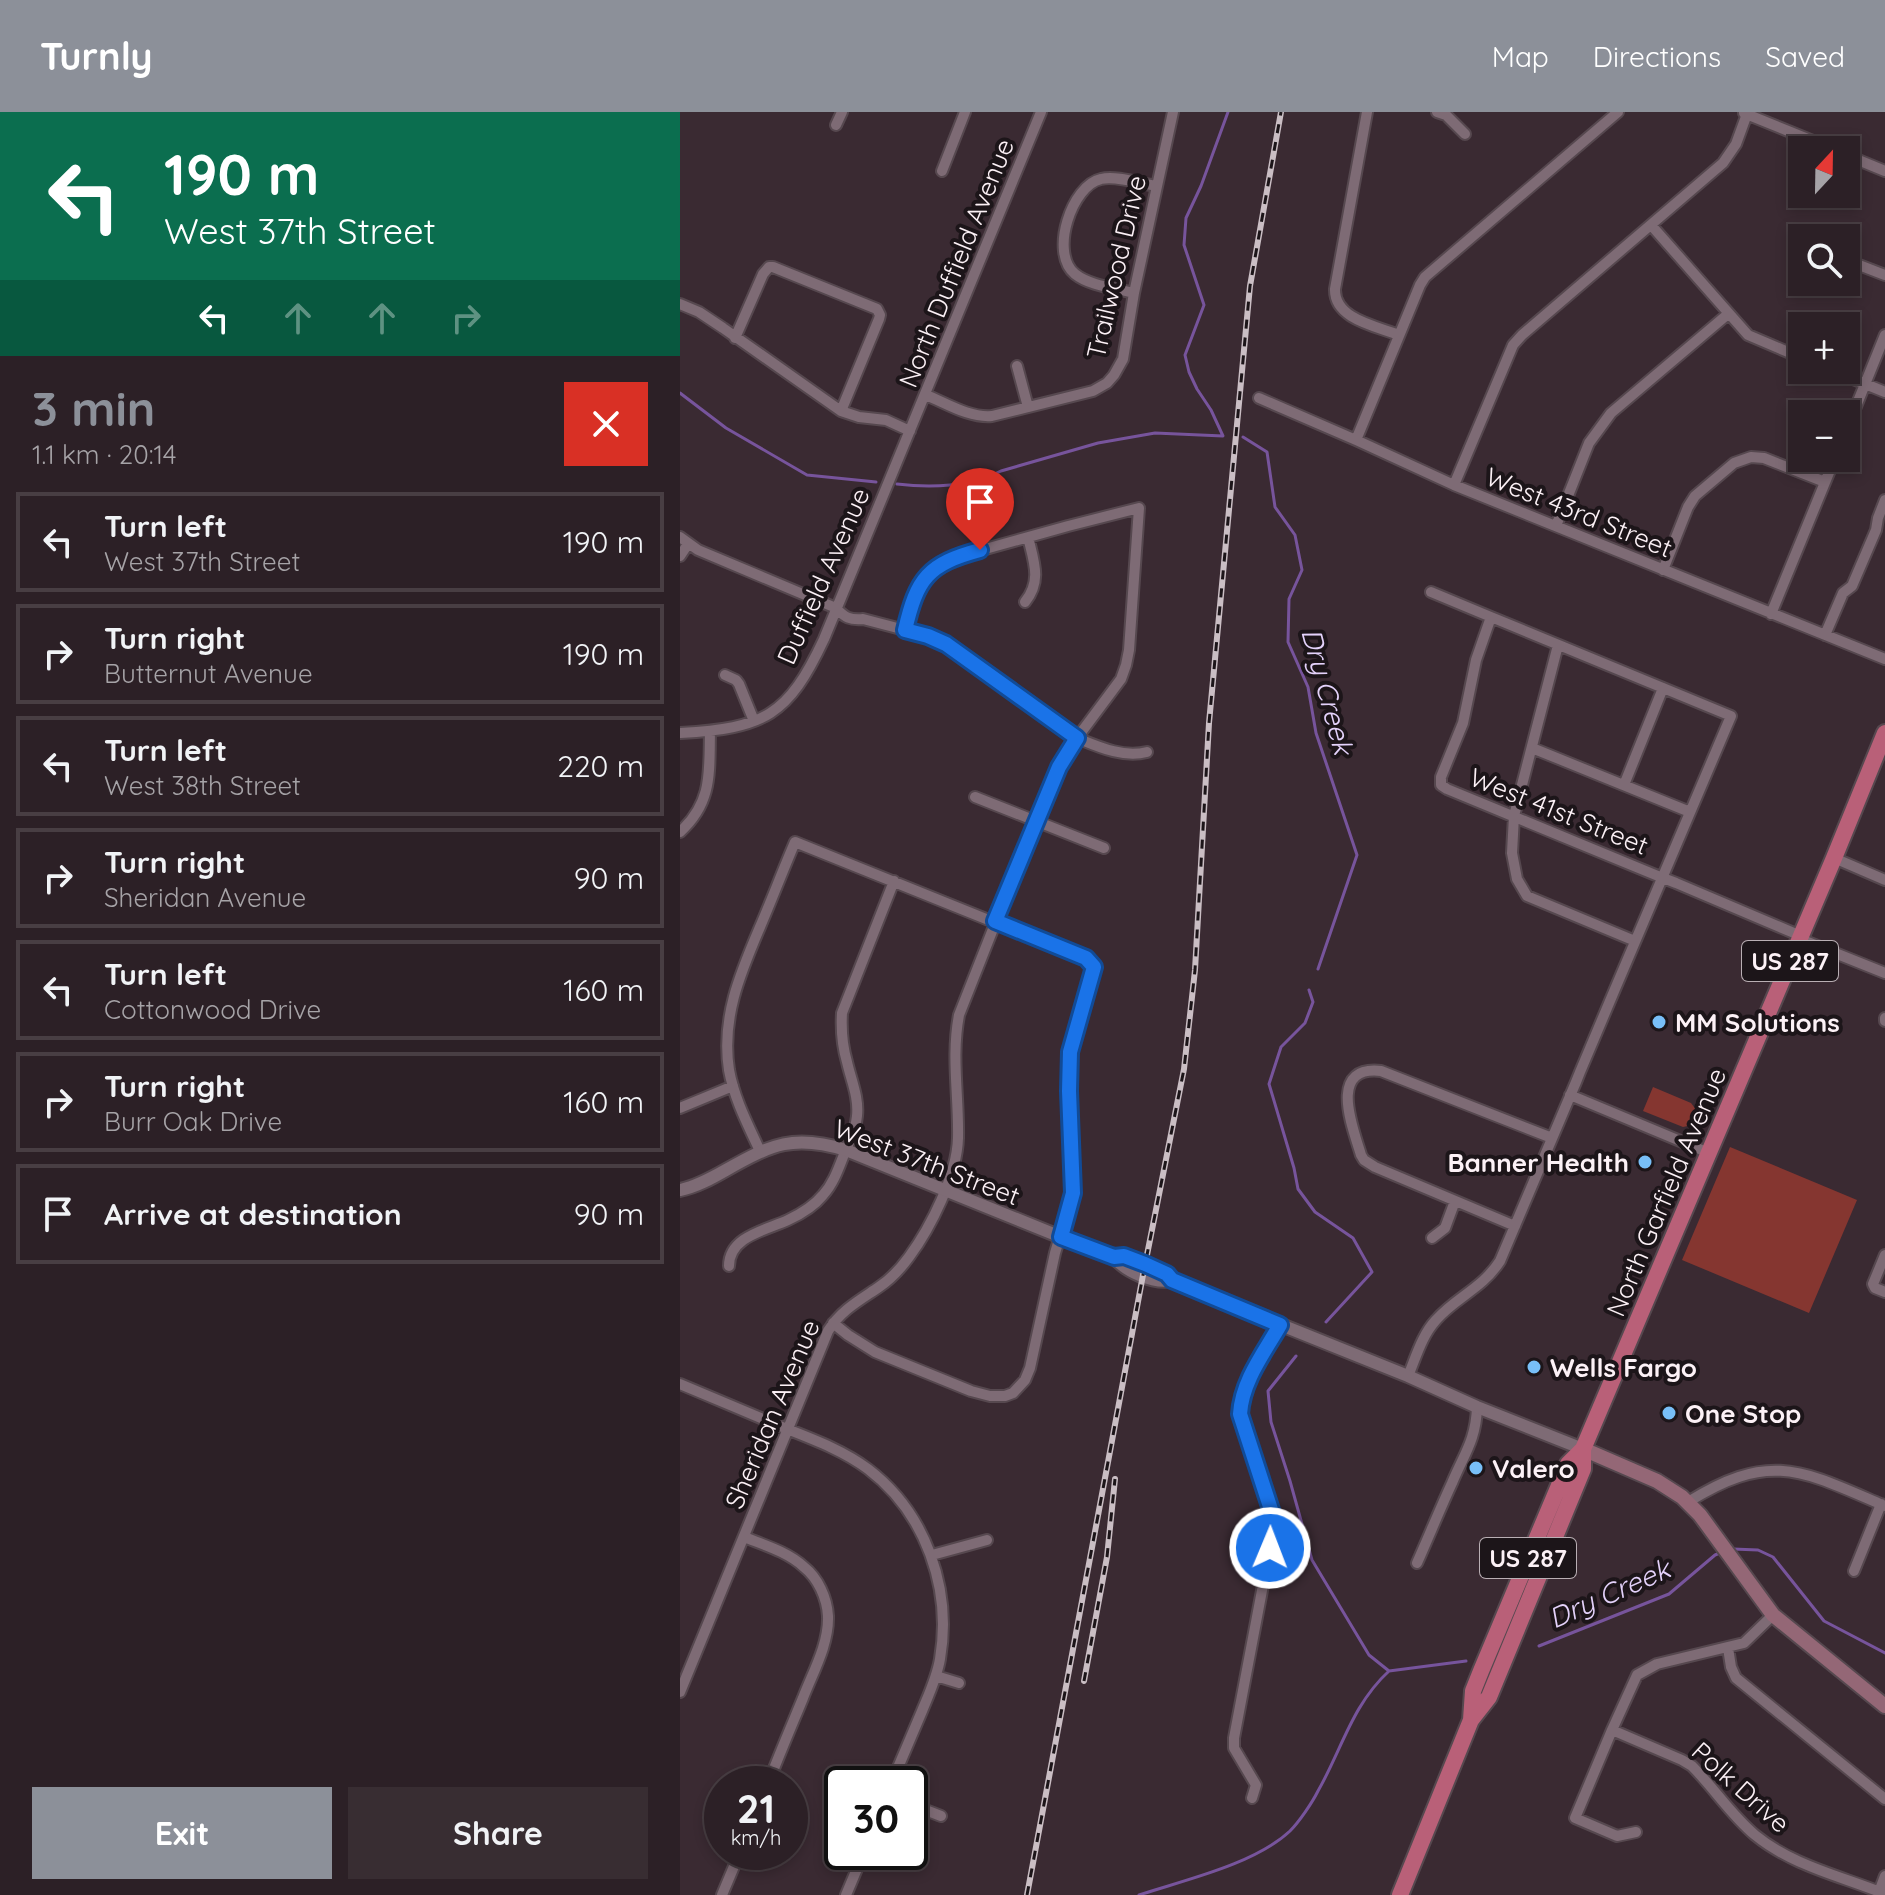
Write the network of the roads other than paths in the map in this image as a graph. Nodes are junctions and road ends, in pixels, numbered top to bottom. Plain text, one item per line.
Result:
1 (842, 112) edge
2 (965, 112) edge
3 (1041, 112) edge
4 (1173, 112) edge
5 (1367, 112) edge
6 (1437, 112) edge
7 (1618, 112) edge
8 (1745, 113) edge
9 (836, 125) dead end
10 (1465, 134) dead end
11 (1801, 136) edge
12 (1860, 161) edge
13 (942, 171) dead end
14 (1885, 171) edge
15 (1157, 186) junction
16 (1651, 225) junction
17 (1860, 265) edge
18 (1885, 275) edge
19 (1134, 293) junction
20 (680, 304) edge
21 (1728, 314) junction
22 (1399, 335) junction
23 (1885, 335) edge
24 (735, 338) junction
25 (1788, 352) edge
26 (1017, 366) dead end
27 (1860, 382) edge
28 (1866, 384) junction
29 (1885, 392) edge
30 (926, 395) junction
31 (1259, 398) dead end
32 (1859, 400) edge
33 (1028, 407) junction
34 (841, 411) junction
35 (910, 431) junction
36 (1356, 440) junction
37 (1829, 472) edge
38 (1825, 482) junction
39 (1454, 485) junction
40 (1885, 500) edge
41 (1556, 526) junction
42 (1028, 537) junction
43 (684, 540) edge
44 (680, 556) edge
45 (1663, 570) junction
46 (1431, 592) dead end
47 (1025, 602) dead end
48 (836, 608) junction
49 (1771, 614) junction
50 (1491, 617) junction
51 (905, 630) junction
52 (1825, 635) junction
53 (1558, 645) junction
54 (1885, 659) edge
55 (725, 675) dead end
56 (1663, 688) junction
57 (754, 721) junction
58 (710, 731) junction
59 (680, 733) edge
60 (1885, 733) edge
61 (1077, 738) junction
62 (1532, 748) junction
63 (1147, 752) dead end
64 (1624, 785) junction
65 (975, 797) dead end
66 (1690, 812) junction
67 (1514, 816) junction
68 (1036, 820) junction
69 (680, 832) edge
70 (1104, 848) dead end
71 (1834, 858) junction
72 (1662, 878) junction
73 (1885, 880) edge
74 (894, 881) junction
75 (995, 921) junction
76 (1800, 938) junction
77 (1635, 941) junction
78 (1885, 973) edge
79 (733, 1086) junction
80 (1570, 1095) junction
81 (680, 1108) edge
82 (1552, 1138) junction
83 (846, 1150) junction
84 (760, 1151) junction
85 (1709, 1153) junction
86 (680, 1190) edge
87 (944, 1190) junction
88 (1455, 1201) junction
89 (1515, 1226) junction
90 (1061, 1237) junction
91 (1432, 1238) dead end
92 (1885, 1255) edge
93 (729, 1266) dead end
94 (1885, 1292) edge
95 (833, 1323) junction
96 (1280, 1325) junction
97 (1408, 1376) junction
98 (680, 1386) edge
99 (1477, 1407) junction
100 (787, 1429) junction
101 (1583, 1449) junction
102 (1688, 1502) junction
103 (1883, 1505) edge
104 (744, 1537) junction
105 (987, 1540) dead end
106 (932, 1555) junction
107 (1417, 1563) dead end
108 (1854, 1571) dead end
109 (1773, 1615) junction
110 (1728, 1648) junction
111 (936, 1676) junction
112 (959, 1683) dead end
113 (680, 1692) edge
114 (1885, 1706) edge
115 (1612, 1730) junction
116 (775, 1766) edge
117 (898, 1766) edge
118 (1252, 1798) dead end
119 (1885, 1799) edge
120 (928, 1811) edge
121 (941, 1816) dead end
122 (1636, 1832) dead end
123 (732, 1870) edge
124 (856, 1870) edge
125 (1885, 1876) edge
126 (1882, 1893) edge
127 (722, 1895) edge
128 (846, 1895) edge
129 (1400, 1895) edge

1 - 9 street
2 - 13 street
3 - 30 street, North Duffield Avenue
4 - 15 street, Trailwood Drive
5 - 22 street
6 - 10 street
7 - 22 street
8 - 11 street
8 - 16 street
12 - 14 street
15 - 19 street, Trailwood Drive
15 - 19 street
16 - 21 street
16 - 39 street
17 - 18 street
19 - 33 street, Trailwood Drive
20 - 24 street
21 - 25 street
21 - 41 street
22 - 36 street
23 - 28 street
24 - 34 street
24 - 34 street
26 - 33 street
27 - 28 street
28 - 29 street
28 - 32 street
30 - 33 street, Trailwood Drive
30 - 35 street, North Duffield Avenue
31 - 36 street, West 43rd Street
34 - 35 street
35 - 48 street, Duffield Avenue
36 - 39 street, West 43rd Street
37 - 38 street
38 - 45 street
38 - 49 street
39 - 41 street, West 43rd Street
40 - 52 street
41 - 45 street, West 43rd Street
42 - 47 street
42 - 51 street
42 - 61 street, Sheridan Avenue
43 - 44 street
43 - 48 street
45 - 49 street, West 43rd Street
46 - 50 street
48 - 51 street
48 - 57 street, Duffield Avenue
49 - 52 street, West 43rd Street
50 - 53 street
50 - 67 street, West 41st Street
51 - 61 street
52 - 54 street, West 43rd Street
53 - 56 street
53 - 62 street
55 - 57 street
56 - 64 street
56 - 66 street
57 - 58 street
58 - 59 street
58 - 69 street
60 - 71 highway, North Garfield Avenue / US 287
61 - 63 street
61 - 68 street, Sheridan Avenue
62 - 64 street
62 - 67 street
64 - 66 street
65 - 68 street
66 - 72 street
67 - 72 street, West 41st Street
67 - 77 street
68 - 70 street
68 - 75 street, Sheridan Avenue
71 - 73 street
71 - 76 highway, North Garfield Avenue / US 287
72 - 76 street, West 41st Street
72 - 77 street
74 - 75 street
74 - 79 street
74 - 83 street
75 - 87 street, Sheridan Avenue
75 - 90 street
76 - 78 street, West 41st Street
76 - 85 highway, North Garfield Avenue / US 287
77 - 80 street
79 - 81 street
79 - 84 street
80 - 82 street
80 - 85 street
82 - 88 street
82 - 89 street
83 - 84 street, West 37th Street
83 - 87 street, West 37th Street
83 - 93 street
84 - 86 street, West 37th Street
85 - 101 highway, North Garfield Avenue / US 287
87 - 90 street, West 37th Street
87 - 95 street, Sheridan Avenue
88 - 89 street
88 - 91 street
89 - 97 street
90 - 95 street
90 - 96 street, West 37th Street
92 - 94 street
95 - 100 street, Sheridan Avenue
96 - 97 street, West 37th Street
96 - 118 street
97 - 99 street, West 37th Street
98 - 100 street
99 - 101 street, West 37th Street
99 - 107 street
100 - 104 street, Sheridan Avenue
100 - 106 street
101 - 102 main road
101 - 129 highway, North Garfield Avenue / US 287
102 - 103 street
102 - 109 main road
103 - 108 street
104 - 113 street, Sheridan Avenue
104 - 116 street
105 - 106 street
106 - 111 street
109 - 110 street
109 - 114 main road
110 - 115 street
110 - 119 street
111 - 112 street
111 - 117 street
115 - 122 street
115 - 126 street, Polk Drive
120 - 121 street
123 - 127 street
124 - 128 street
125 - 126 street

